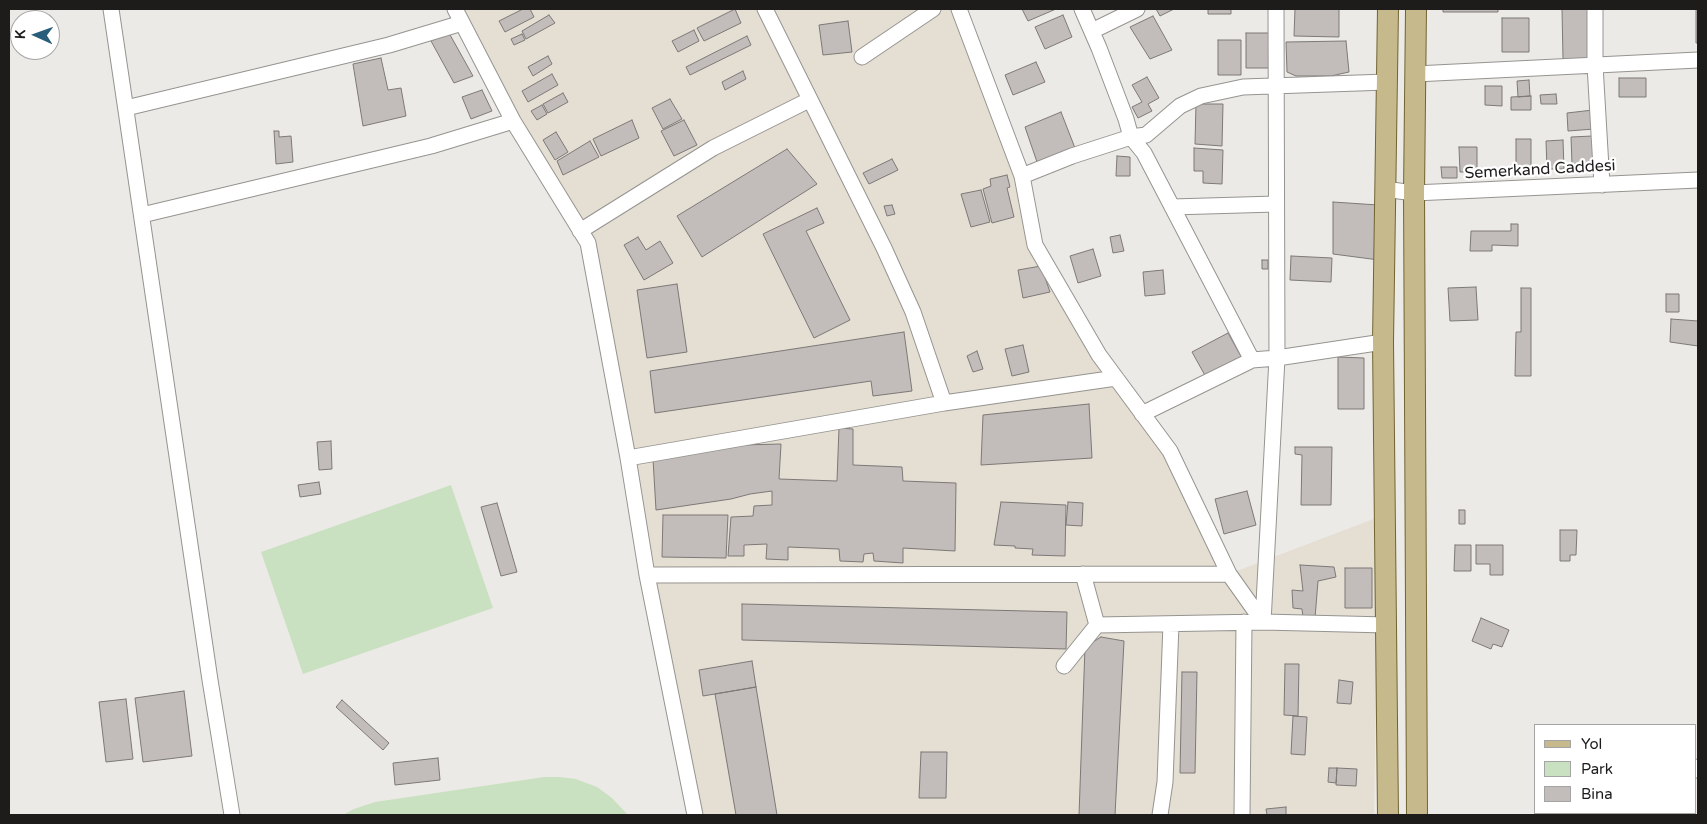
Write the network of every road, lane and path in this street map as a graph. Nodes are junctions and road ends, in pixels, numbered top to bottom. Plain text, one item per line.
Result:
1 (111, 9) edge
2 (455, 9) edge
3 (765, 9) edge
4 (933, 9) edge
5 (959, 9) edge
6 (1082, 9) edge
7 (1137, 9) edge
8 (1276, 9) edge
9 (1388, 9) edge
10 (1416, 9) edge
11 (1595, 9) edge
12 (462, 23) junction
13 (1092, 31) junction
14 (862, 57) dead end
15 (1698, 60) edge
16 (1596, 65) junction
17 (1415, 74) junction
18 (1387, 82) junction
19 (1276, 86) junction
20 (810, 100) junction
21 (126, 108) junction
22 (513, 120) junction
23 (1131, 137) junction
24 (1022, 176) junction
25 (1698, 180) edge
26 (1602, 185) junction
27 (1384, 190) junction
28 (1414, 193) junction
29 (1276, 204) junction
30 (1172, 207) junction
31 (142, 215) junction
32 (580, 231) junction
33 (1383, 342) junction
34 (1277, 358) junction
35 (1252, 360) junction
36 (1116, 378) junction
37 (944, 403) junction
38 (1142, 414) junction
39 (628, 458) junction
40 (1082, 574) junction
41 (1229, 574) junction
42 (647, 575) junction
43 (1244, 622) junction
44 (1263, 622) junction
45 (1171, 624) junction
46 (1097, 625) junction
47 (1386, 625) junction
48 (1064, 666) dead end
49 (232, 815) edge
50 (695, 815) edge
51 (1160, 815) edge
52 (1242, 815) edge
53 (1388, 815) edge
54 (1417, 815) edge

1 - 21 street
2 - 12 street
3 - 20 street
4 - 14 street
5 - 24 street
6 - 13 street
7 - 13 street
8 - 19 street
9 - 18 main road
10 - 17 main road
11 - 16 street
12 - 21 street
12 - 22 street
13 - 23 street
15 - 16 street
16 - 17 street
16 - 26 street
17 - 28 main road
18 - 19 street
18 - 27 main road
19 - 23 street
19 - 29 street
20 - 32 street
20 - 37 street
21 - 31 street
22 - 31 street
22 - 32 street
23 - 24 street
23 - 30 street
24 - 36 street
25 - 26 street, Semerkand Caddesi
26 - 28 street, Semerkand Caddesi
27 - 28 street, Semerkand Caddesi
27 - 33 main road
28 - 54 main road
29 - 30 street
29 - 34 street
30 - 35 street
31 - 49 street
32 - 39 street
33 - 34 street
33 - 47 main road
34 - 35 street
34 - 44 street
35 - 38 street
36 - 37 street
36 - 38 street
37 - 39 street
38 - 41 street
39 - 42 street
40 - 41 street
40 - 42 street
40 - 46 street
41 - 44 street
42 - 50 street
43 - 44 street
43 - 45 street
43 - 52 street
44 - 47 street
45 - 46 street
45 - 51 street
46 - 48 street
47 - 53 main road

